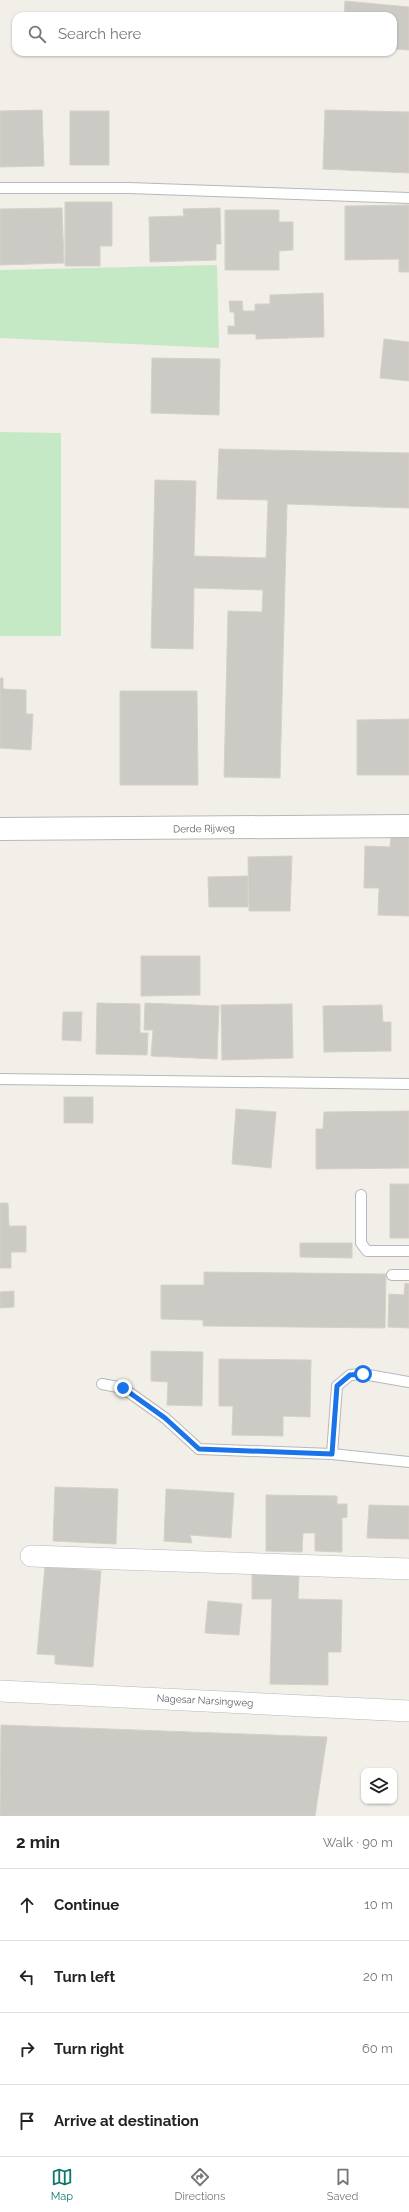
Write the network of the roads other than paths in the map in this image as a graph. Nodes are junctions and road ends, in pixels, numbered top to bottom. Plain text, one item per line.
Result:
1 (0, 188) edge
2 (409, 198) edge
3 (409, 826) edge
4 (0, 830) edge
5 (0, 1079) edge
6 (409, 1084) edge
7 (361, 1195) dead end
8 (409, 1251) edge
9 (392, 1275) dead end
10 (409, 1275) edge
11 (409, 1382) edge
12 (102, 1384) dead end
13 (332, 1454) junction
14 (409, 1462) edge
15 (31, 1556) dead end
16 (409, 1569) edge
17 (0, 1691) edge
18 (409, 1711) edge

1 - 2 lane
3 - 4 street, Derde Rijweg
5 - 6 lane
7 - 8 lane
9 - 10 lane
11 - 13 lane
12 - 13 lane
13 - 14 lane
15 - 16 street
17 - 18 street, Nagesar Narsingweg

